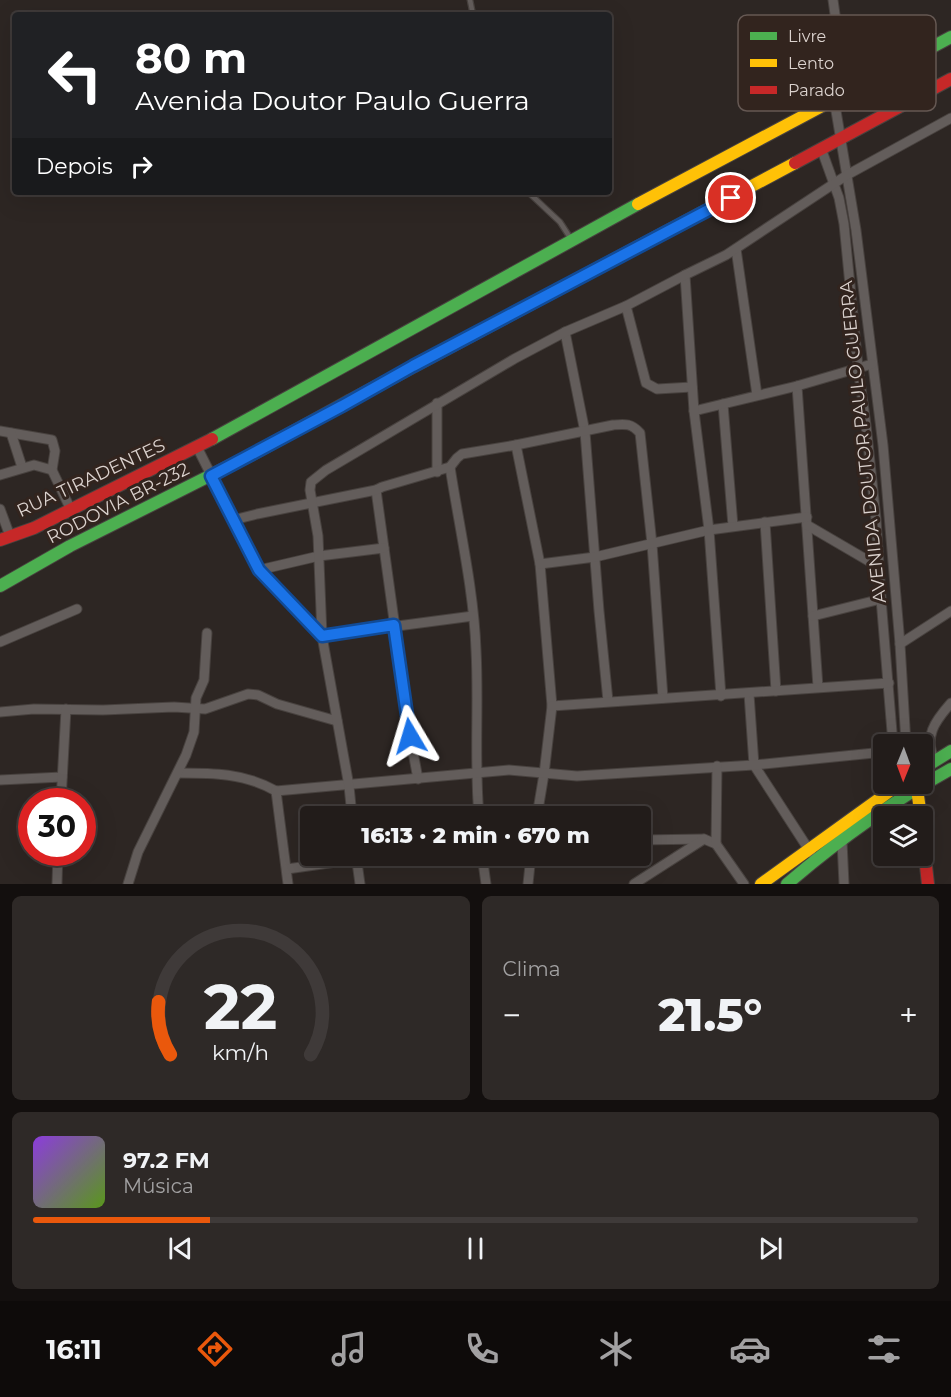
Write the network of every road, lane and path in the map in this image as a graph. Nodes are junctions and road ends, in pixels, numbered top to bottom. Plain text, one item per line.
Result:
1 (833, 0) edge
2 (835, 15) edge
3 (951, 37) edge
4 (936, 45) edge
5 (951, 80) edge
6 (936, 88) edge
7 (811, 111) edge
8 (836, 111) edge
9 (892, 111) edge
10 (951, 118) edge
11 (840, 138) junction
12 (821, 148) junction
13 (847, 175) junction
14 (834, 183) junction
15 (531, 195) edge
16 (571, 239) junction
17 (736, 249) junction
18 (686, 275) junction
19 (626, 306) junction
20 (565, 332) junction
21 (872, 364) junction
22 (858, 368) junction
23 (797, 386) junction
24 (692, 387) junction
25 (757, 395) junction
26 (437, 404) junction
27 (723, 405) junction
28 (694, 411) junction
29 (0, 430) edge
30 (585, 432) junction
31 (11, 433) junction
32 (516, 446) junction
33 (197, 447) junction
34 (22, 467) junction
35 (450, 467) junction
36 (52, 470) junction
37 (436, 472) junction
38 (886, 472) junction
39 (872, 474) junction
40 (0, 475) edge
41 (211, 476) junction
42 (376, 490) junction
43 (314, 502) junction
44 (0, 509) edge
45 (71, 510) junction
46 (233, 520) junction
47 (807, 521) junction
48 (765, 522) junction
49 (734, 526) junction
50 (709, 530) junction
51 (5, 538) edge
52 (652, 544) junction
53 (384, 548) junction
54 (319, 556) junction
55 (594, 557) junction
56 (540, 564) junction
57 (879, 567) junction
58 (259, 570) junction
59 (0, 586) edge
60 (880, 599) junction
61 (77, 609) dead end
62 (951, 611) edge
63 (473, 616) junction
64 (813, 616) junction
65 (394, 625) junction
66 (207, 633) dead end
67 (322, 636) junction
68 (0, 642) edge
69 (900, 644) junction
70 (890, 683) junction
71 (818, 687) junction
72 (776, 691) junction
73 (749, 694) junction
74 (721, 696) junction
75 (663, 699) junction
76 (608, 701) junction
77 (951, 703) edge
78 (552, 706) junction
79 (194, 708) junction
80 (66, 709) junction
81 (0, 712) edge
82 (337, 722) junction
83 (893, 734) edge
84 (905, 734) edge
85 (951, 751) edge
86 (873, 753) edge
87 (935, 761) joint
88 (754, 765) junction
89 (717, 766) junction
90 (951, 769) edge
91 (475, 772) junction
92 (178, 773) junction
93 (544, 774) junction
94 (62, 777) junction
95 (933, 777) edge
96 (418, 779) junction
97 (0, 780) edge
98 (349, 786) junction
99 (62, 788) edge
100 (276, 791) junction
101 (888, 794) edge
102 (905, 794) edge
103 (351, 806) edge
104 (478, 806) edge
105 (539, 806) edge
106 (704, 838) junction
107 (651, 840) edge
108 (842, 841) junction
109 (716, 844) junction
110 (812, 856) junction
111 (58, 866) edge
112 (304, 866) edge
113 (358, 866) edge
114 (484, 866) edge
115 (530, 866) edge
116 (926, 866) edge
117 (287, 869) junction
118 (791, 882) edge
119 (57, 884) edge
120 (128, 884) edge
121 (288, 884) edge
122 (360, 884) edge
123 (486, 884) edge
124 (528, 884) edge
125 (634, 884) edge
126 (744, 884) edge
127 (760, 884) edge
128 (844, 884) edge
129 (928, 884) edge

1 - 2 street
3 - 4 main road, RUA TIRADENTES
5 - 6 main road, RODOVIA BR-232
7 - 16 main road, RUA TIRADENTES
8 - 11 street, AVENIDA DOUTOR PAULO GUERRA
9 - 11 main road, RODOVIA BR-232
10 - 13 street
11 - 12 main road, RODOVIA BR-232
11 - 13 street, AVENIDA DOUTOR PAULO GUERRA
12 - 14 street, AVENIDA DOUTOR PAULO GUERRA
12 - 41 main road, RODOVIA BR-232
13 - 14 street
13 - 21 street, AVENIDA DOUTOR PAULO GUERRA
14 - 17 street
14 - 22 street, AVENIDA DOUTOR PAULO GUERRA
15 - 16 lane
16 - 33 main road, RUA TIRADENTES
17 - 18 street
17 - 25 street
18 - 19 street
18 - 24 street
19 - 20 street
19 - 24 street
20 - 26 street
20 - 30 street
21 - 22 street
21 - 38 street, AVENIDA DOUTOR PAULO GUERRA
22 - 23 street
22 - 39 street, AVENIDA DOUTOR PAULO GUERRA
23 - 25 street
23 - 47 street
24 - 28 street
25 - 27 street
26 - 37 street
26 - 43 street
27 - 28 street
27 - 49 street
28 - 50 street
29 - 31 street
30 - 32 street
30 - 52 street
30 - 55 street
31 - 34 street
31 - 36 street
32 - 35 street
32 - 56 street
33 - 41 street
33 - 45 main road, RUA TIRADENTES
34 - 36 street
34 - 40 street
35 - 37 street
35 - 63 street
36 - 45 street
37 - 42 street
38 - 39 street
38 - 69 street, AVENIDA DOUTOR PAULO GUERRA
39 - 57 street, AVENIDA DOUTOR PAULO GUERRA
41 - 46 street
41 - 59 main road, RODOVIA BR-232
42 - 43 street
42 - 53 street
43 - 46 street
43 - 54 street
44 - 51 street
45 - 51 main road, RUA TIRADENTES
46 - 58 street
47 - 48 street
47 - 57 street
47 - 64 street
48 - 49 street
48 - 72 street
49 - 50 street
50 - 52 street
50 - 74 street
52 - 55 street
52 - 75 street
53 - 54 street
53 - 65 street
54 - 58 street
54 - 67 street
55 - 56 street
55 - 76 street
56 - 78 street
57 - 60 street, AVENIDA DOUTOR PAULO GUERRA
58 - 67 street
60 - 64 street
60 - 70 street, AVENIDA DOUTOR PAULO GUERRA
61 - 68 street
62 - 69 street
63 - 65 street
63 - 91 street
64 - 71 street
65 - 67 street
65 - 96 street
66 - 79 street
67 - 82 street
69 - 84 street, AVENIDA DOUTOR PAULO GUERRA
70 - 71 street
70 - 83 street, AVENIDA DOUTOR PAULO GUERRA
71 - 72 street
72 - 73 street
73 - 74 street
73 - 88 street
74 - 75 street
75 - 76 street
76 - 78 street
77 - 87 street
78 - 93 street
79 - 80 street
79 - 82 street
79 - 92 street
80 - 81 street
80 - 94 street
82 - 98 street
85 - 87 main road
86 - 88 street
88 - 89 street
88 - 110 street
89 - 93 street
89 - 109 street
90 - 95 main road
91 - 93 street
91 - 96 street
91 - 104 street
92 - 100 street
92 - 120 street
93 - 105 street
94 - 97 street
94 - 99 street
96 - 98 street
98 - 100 street
98 - 103 street
100 - 117 street
101 - 110 main road
102 - 108 main road
106 - 107 street
106 - 109 street
106 - 125 street
108 - 110 main road
108 - 128 street
109 - 126 street
110 - 118 main road
110 - 127 main road
111 - 119 street
112 - 117 street
113 - 122 street
114 - 123 street
115 - 124 street
116 - 129 main road
117 - 121 street

